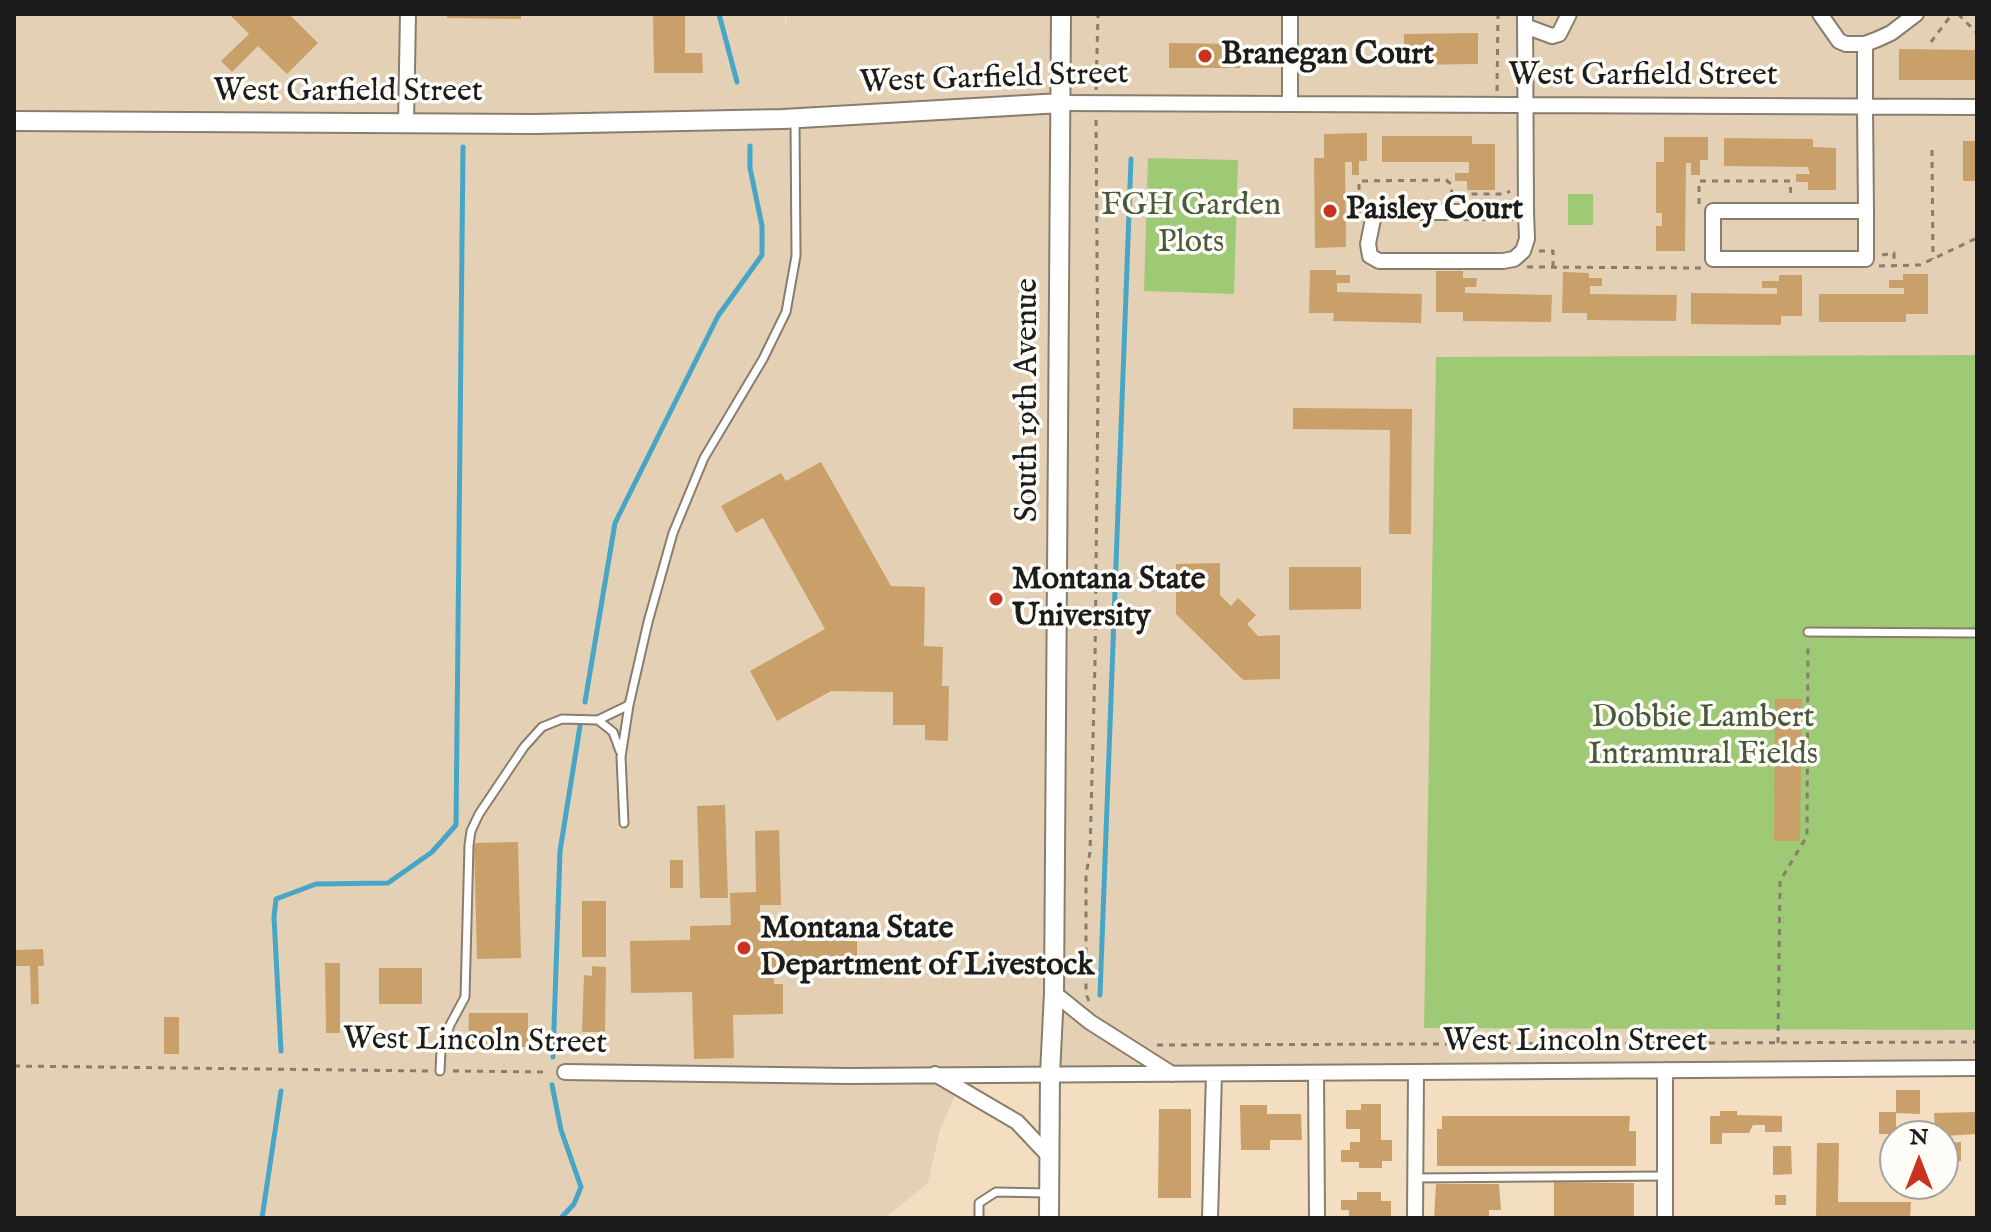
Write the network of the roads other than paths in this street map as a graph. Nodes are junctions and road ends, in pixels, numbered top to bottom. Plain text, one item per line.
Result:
1 (408, 14) edge
2 (1061, 14) edge
3 (1290, 14) edge
4 (1569, 14) edge
5 (1820, 14) edge
6 (1916, 14) edge
7 (1525, 20) edge
8 (1865, 44) junction
9 (1061, 103) junction
10 (1290, 104) junction
11 (1525, 106) junction
12 (1977, 107) edge
13 (1865, 108) junction
14 (795, 118) junction
15 (14, 121) edge
16 (406, 124) junction
17 (1866, 211) junction
18 (1526, 212) junction
19 (1808, 632) road end
20 (1977, 633) edge
21 (629, 705) junction
22 (598, 720) junction
23 (621, 757) junction
24 (624, 823) dead end
25 (1054, 993) junction
26 (1977, 1068) edge
27 (1665, 1070) junction
28 (440, 1071) road end
29 (565, 1072) road end
30 (1416, 1072) junction
31 (1316, 1073) junction
32 (935, 1074) junction
33 (1050, 1074) junction
34 (1172, 1074) junction
35 (1214, 1074) junction
36 (1049, 1156) junction
37 (1665, 1176) junction
38 (1415, 1178) junction
39 (1049, 1193) junction
40 (979, 1218) edge
41 (1049, 1218) edge
42 (1210, 1218) edge
43 (1317, 1218) edge
44 (1415, 1218) edge
45 (1665, 1218) edge

1 - 16 street
2 - 9 main road, South 19th Avenue
3 - 10 street
4 - 7 street
5 - 8 street
6 - 8 street
7 - 11 street
8 - 13 street
9 - 10 street, West Garfield Street
9 - 14 main road, West Garfield Street
9 - 25 main road, South 19th Avenue
10 - 11 street, West Garfield Street
11 - 13 street, West Garfield Street
11 - 18 street
12 - 13 street, West Garfield Street
13 - 17 street
14 - 16 main road, West Garfield Street
14 - 21 lane
15 - 16 main road, West Garfield Street
17 - 17 street
18 - 18 street
19 - 20 lane
21 - 22 lane
21 - 23 lane
22 - 23 lane
22 - 28 lane
23 - 24 lane
25 - 33 main road, South 19th Avenue
25 - 34 street
26 - 27 street, West Lincoln Street
27 - 30 street, West Lincoln Street
27 - 37 street
29 - 32 street, West Lincoln Street
30 - 31 street, West Lincoln Street
30 - 38 street
31 - 35 street, West Lincoln Street
31 - 43 street
32 - 33 street, West Lincoln Street
32 - 36 street
33 - 34 street, West Lincoln Street
33 - 36 main road, South 19th Avenue
34 - 35 street, West Lincoln Street
35 - 42 street
36 - 39 main road, South 19th Avenue
37 - 38 lane
37 - 45 street
38 - 44 street
39 - 40 lane
39 - 41 main road, South 19th Avenue

